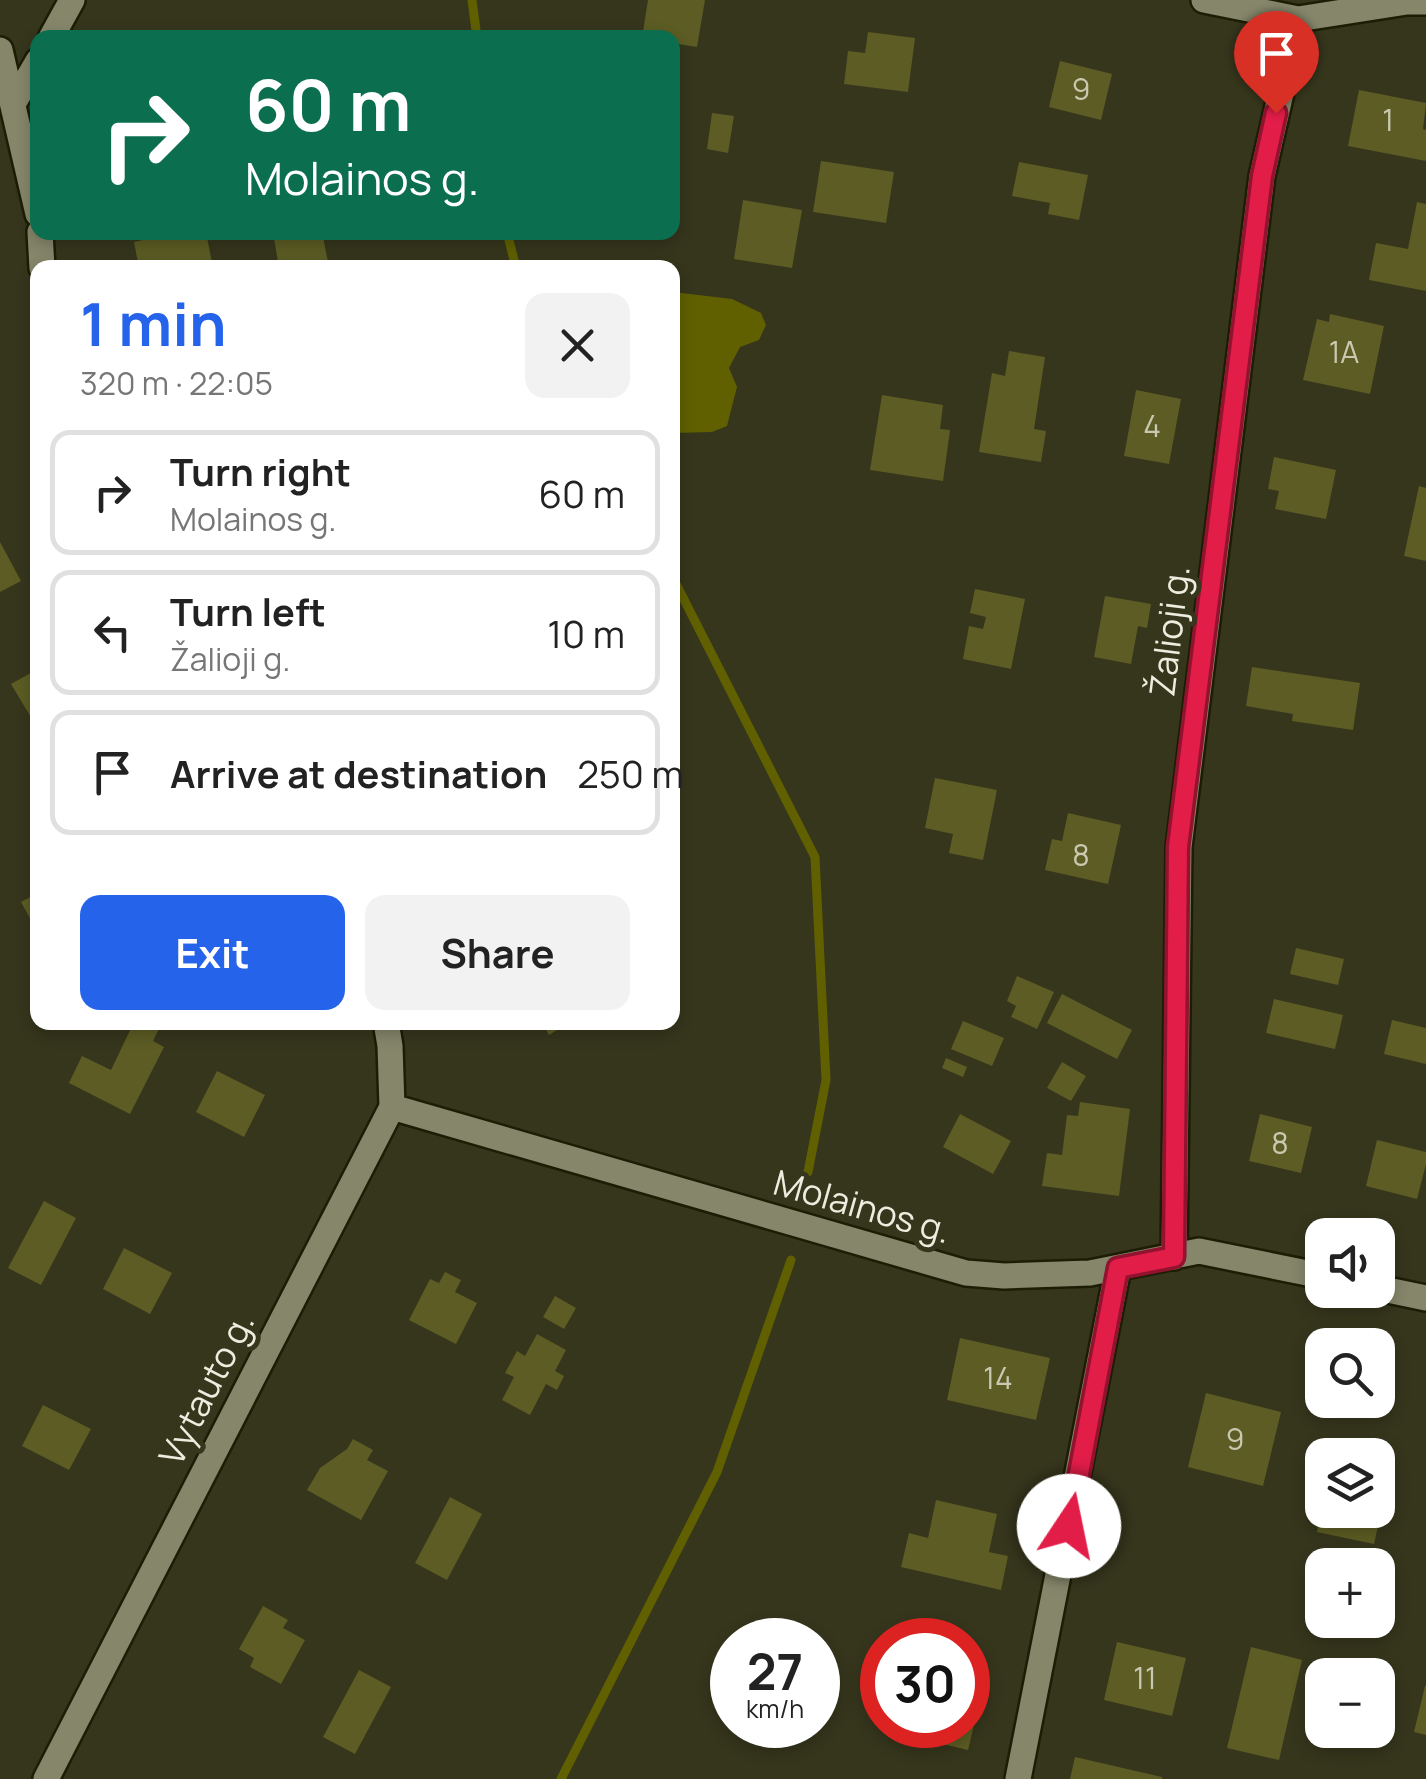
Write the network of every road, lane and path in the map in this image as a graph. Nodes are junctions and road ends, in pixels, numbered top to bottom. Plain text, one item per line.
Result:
1 (72, 0) edge
2 (1204, 0) edge
3 (1426, 2) edge
4 (1298, 20) junction
5 (55, 30) edge
6 (0, 50) edge
7 (30, 74) edge
8 (12, 104) junction
9 (30, 180) edge
10 (387, 1030) edge
11 (392, 1107) junction
12 (1174, 1257) junction
13 (1118, 1268) junction
14 (1305, 1273) edge
15 (1395, 1292) edge
16 (1426, 1298) edge
17 (46, 1779) edge
18 (1018, 1779) edge

1 - 5 street
2 - 4 street
3 - 4 street
4 - 12 street, Žalioji g.
6 - 8 street
7 - 8 street
8 - 9 street
10 - 11 street, Vytauto g.
11 - 13 street, Molainos g.
11 - 17 street, Vytauto g.
12 - 13 street, Molainos g.
12 - 14 street, Molainos g.
13 - 18 street
15 - 16 street

